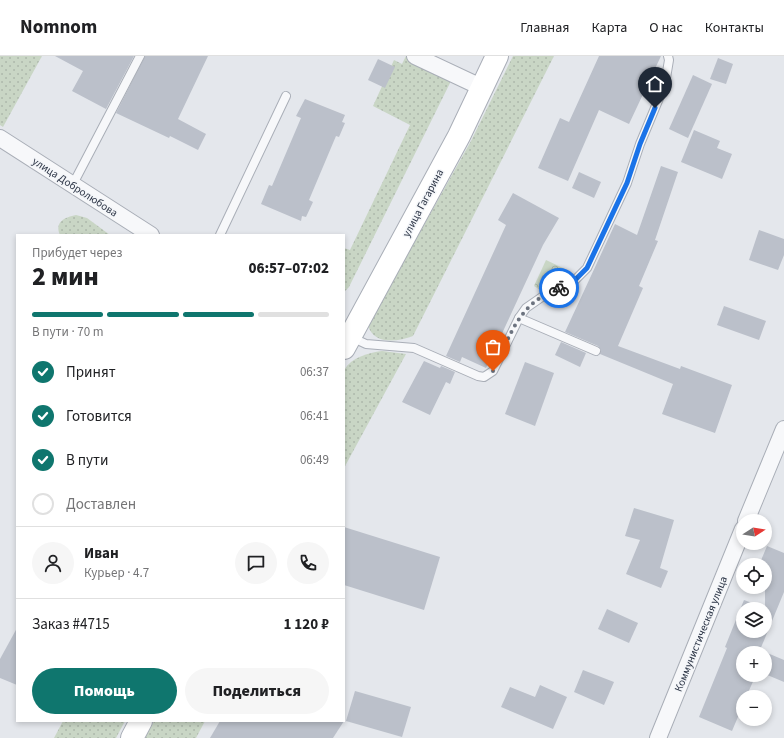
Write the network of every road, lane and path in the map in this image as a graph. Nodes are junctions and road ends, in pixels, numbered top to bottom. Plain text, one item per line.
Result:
1 (140, 56) edge
2 (415, 56) edge
3 (497, 56) edge
4 (668, 56) edge
5 (483, 88) junction
6 (286, 96) dead end
7 (0, 138) edge
8 (72, 186) junction
9 (149, 234) edge
10 (220, 234) edge
11 (519, 318) junction
12 (347, 342) edge
13 (596, 351) dead end
14 (784, 429) edge
15 (749, 514) edge
16 (736, 546) edge
17 (140, 722) edge
18 (132, 738) edge
19 (658, 738) edge

1 - 8 lane
2 - 5 street
3 - 5 main road, улица Гагарина
4 - 11 lane
5 - 12 main road, улица Гагарина
6 - 10 lane
7 - 8 street, улица Добролюбова
8 - 9 street, улица Добролюбова
11 - 12 lane
11 - 13 lane
14 - 15 street
16 - 19 street, Коммунистическая улица
17 - 18 main road

